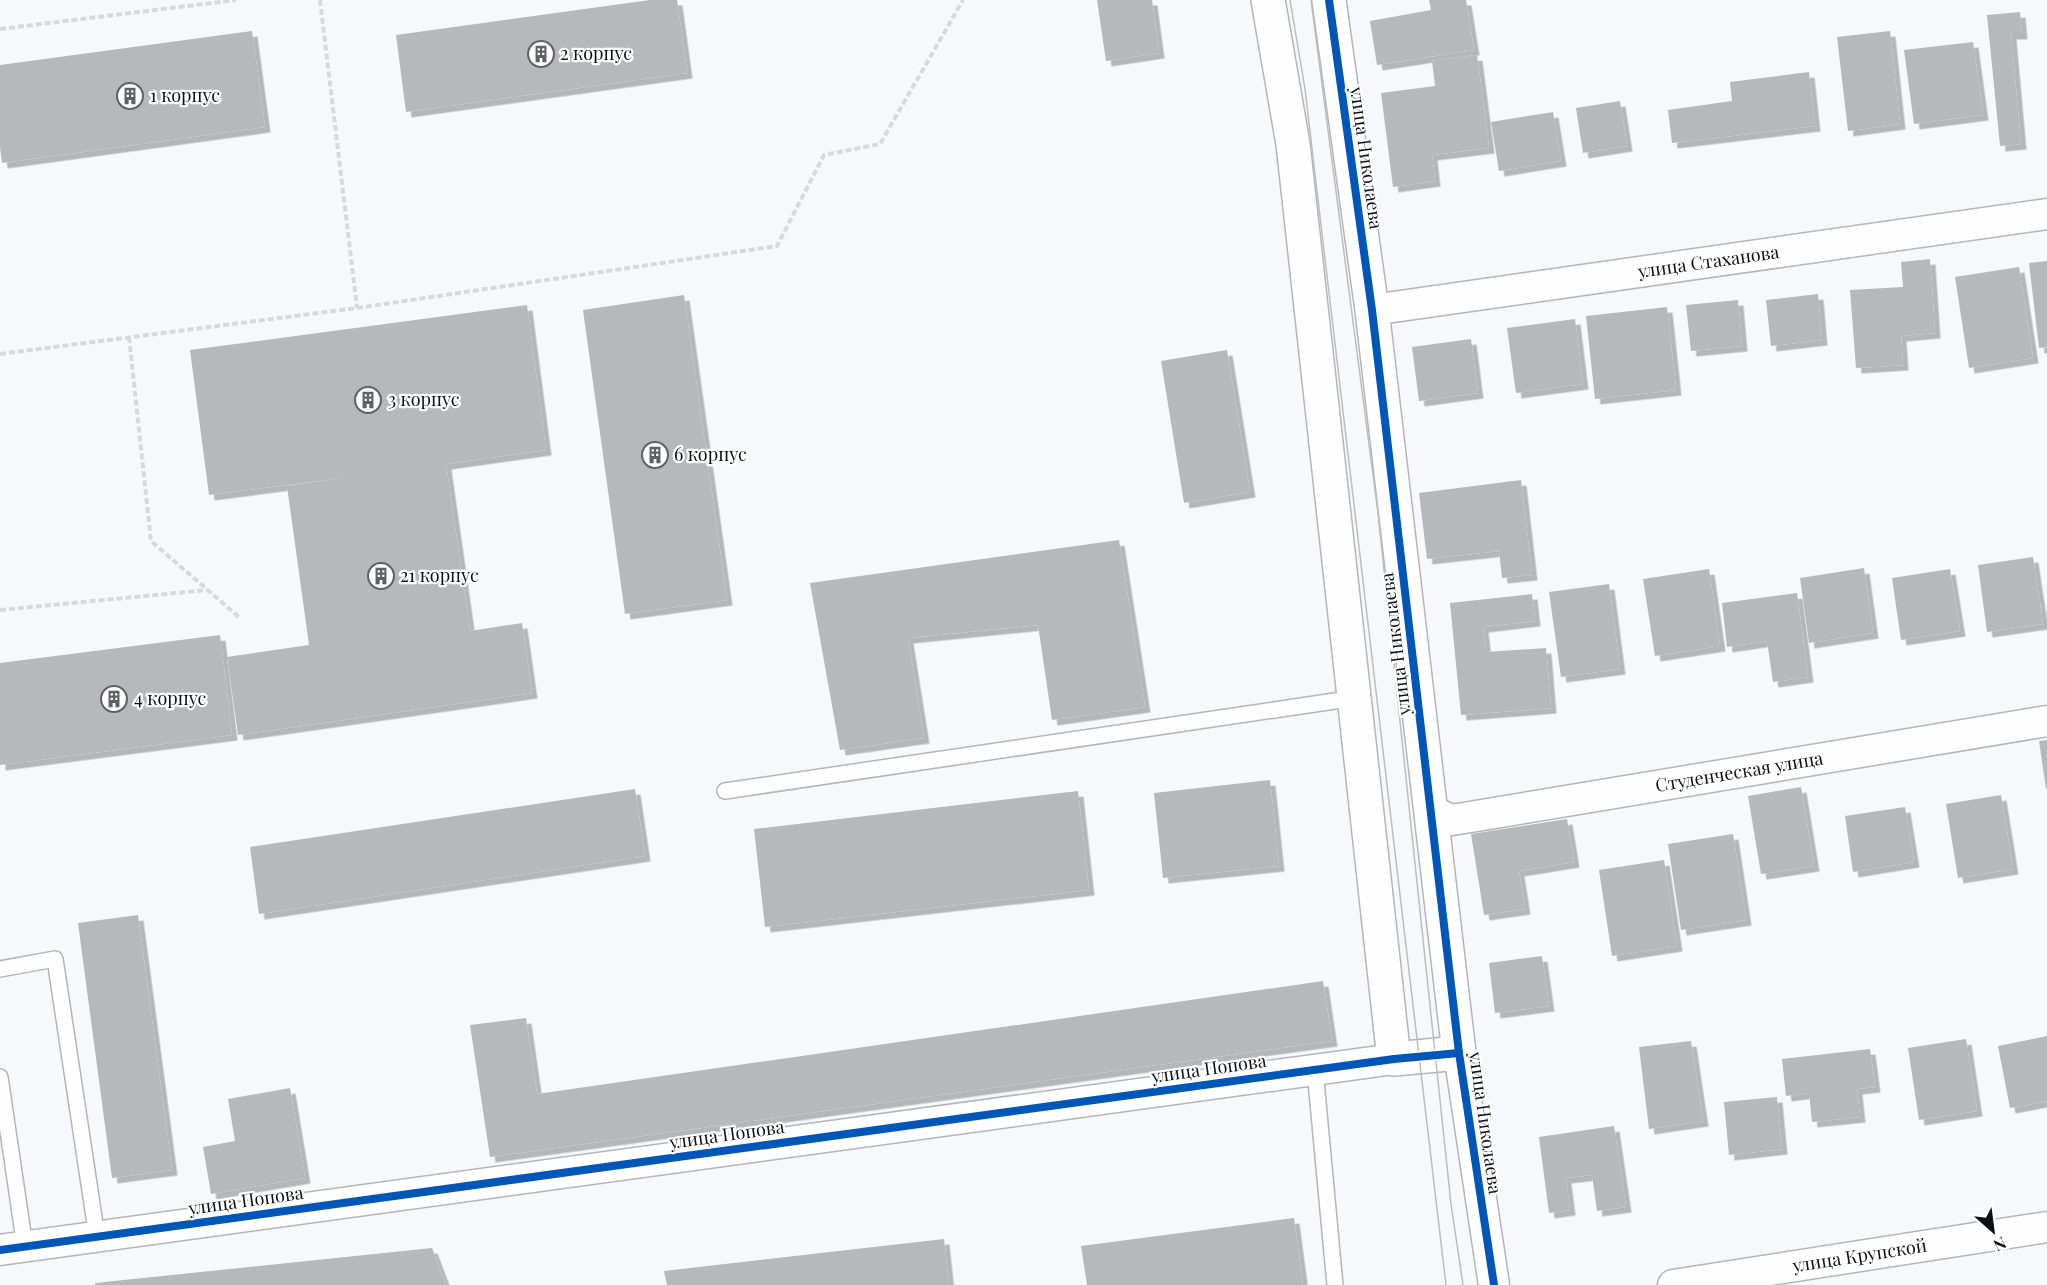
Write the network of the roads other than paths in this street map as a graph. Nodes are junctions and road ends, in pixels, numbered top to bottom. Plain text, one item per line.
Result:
1 (1268, 0) edge
2 (1329, 0) edge
3 (2047, 214) edge
4 (1372, 310) junction
5 (1355, 699) junction
6 (2047, 721) edge
7 (725, 791) dead end
8 (1431, 811) junction
9 (0, 969) edge
10 (1459, 1053) junction
11 (1394, 1059) junction
12 (1315, 1070) junction
13 (0, 1077) edge
14 (2047, 1227) edge
15 (97, 1237) junction
16 (13, 1248) edge
17 (1335, 1285) edge
18 (1494, 1285) edge
19 (1673, 1285) edge

1 - 5 street
2 - 4 street, улица Николаева
3 - 4 street, улица Стаханова
4 - 8 street, улица Николаева
5 - 7 lane
5 - 11 street
6 - 8 street, Студенческая улица
8 - 10 street, улица Николаева
9 - 15 lane
10 - 11 street, улица Попова
10 - 18 street, улица Николаева
11 - 12 street, улица Попова
12 - 15 street, улица Попова
12 - 17 lane
13 - 16 lane
14 - 19 street, улица Крупской
15 - 16 street, улица Попова

